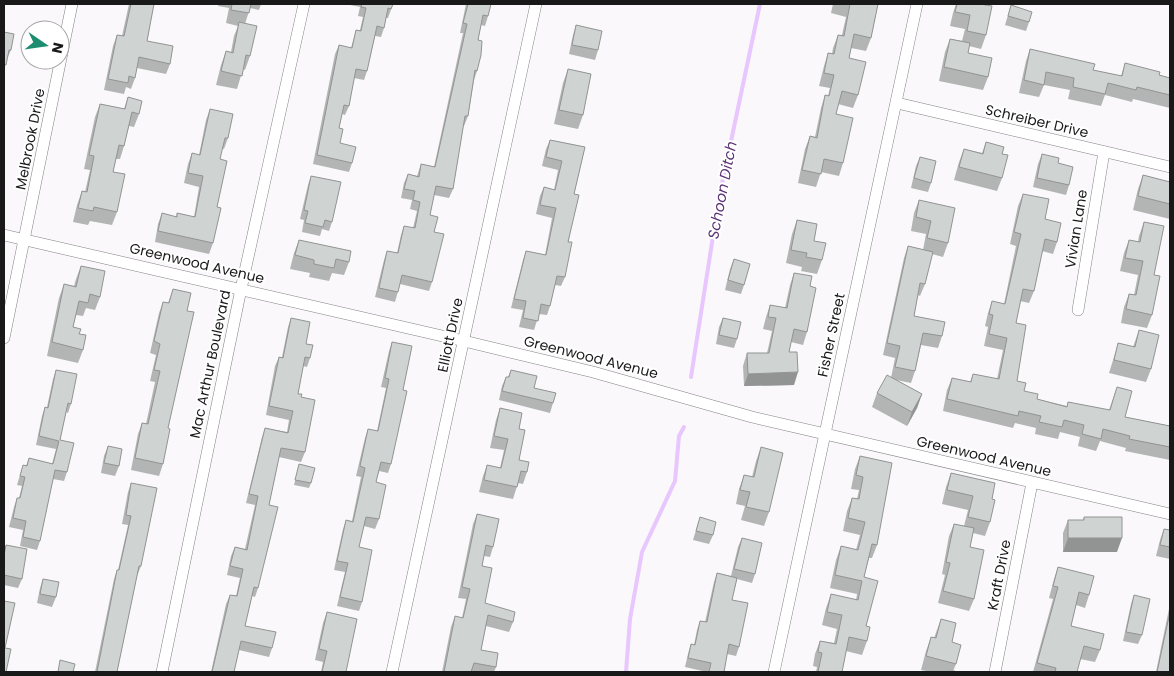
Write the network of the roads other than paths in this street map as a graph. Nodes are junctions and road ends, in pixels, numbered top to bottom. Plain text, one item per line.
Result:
1 (72, 4) edge
2 (304, 4) edge
3 (536, 4) edge
4 (917, 4) edge
5 (897, 103) junction
6 (1104, 152) junction
7 (1170, 167) edge
8 (4, 235) edge
9 (25, 240) junction
10 (241, 289) junction
11 (1078, 310) dead end
12 (4, 338) edge
13 (464, 341) junction
14 (825, 433) junction
15 (1032, 483) junction
16 (1170, 514) edge
17 (162, 672) edge
18 (392, 672) edge
19 (774, 672) edge
20 (995, 672) edge

1 - 9 street, Melbrook Drive
2 - 10 street, Mac Arthur Boulevard
3 - 13 street, Elliott Drive
4 - 5 street, Fisher Street
5 - 6 street, Schreiber Drive
5 - 14 street, Fisher Street
6 - 7 street, Schreiber Drive
6 - 11 street, Vivian Lane
8 - 9 street, Greenwood Avenue
9 - 10 street, Greenwood Avenue
9 - 12 street, Melbrook Drive
10 - 13 street, Greenwood Avenue
10 - 17 street, Mac Arthur Boulevard
13 - 14 street, Greenwood Avenue
13 - 18 street, Elliott Drive
14 - 15 street, Greenwood Avenue
14 - 19 street, Fisher Street
15 - 16 street, Greenwood Avenue
15 - 20 street, Kraft Drive

